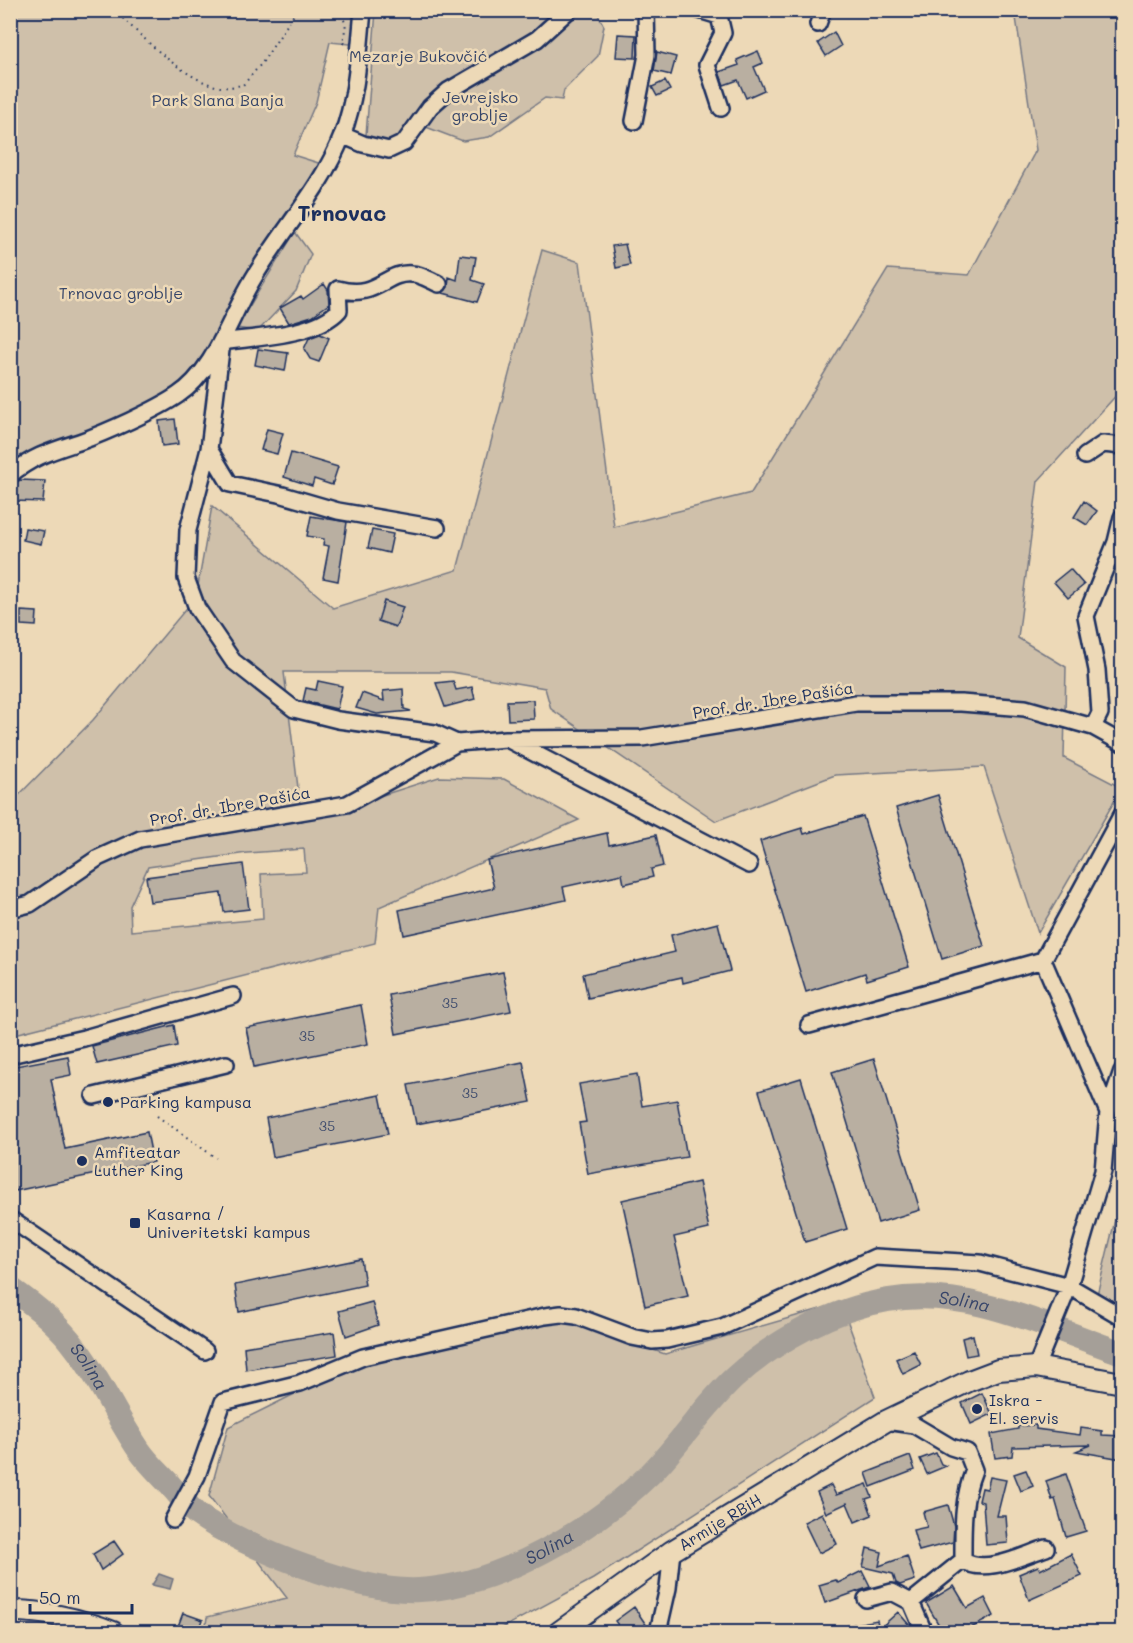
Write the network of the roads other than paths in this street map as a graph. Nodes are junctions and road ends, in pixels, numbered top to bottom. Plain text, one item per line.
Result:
1 (363, 10) edge
2 (569, 10) edge
3 (646, 10) edge
4 (699, 10) edge
5 (721, 108) dead end
6 (634, 121) dead end
7 (342, 135) junction
8 (439, 285) dead end
9 (222, 342) junction
10 (1122, 446) edge
11 (209, 449) junction
12 (1085, 456) dead end
13 (10, 475) edge
14 (1122, 517) edge
15 (437, 528) dead end
16 (1093, 727) junction
17 (506, 739) junction
18 (457, 743) junction
19 (1122, 743) edge
20 (1122, 814) edge
21 (749, 866) dead end
22 (10, 909) edge
23 (1044, 960) junction
24 (233, 996) dead end
25 (809, 1025) dead end
26 (10, 1055) edge
27 (226, 1064) dead end
28 (1122, 1071) edge
29 (94, 1096) dead end
30 (1108, 1112) junction
31 (10, 1219) edge
32 (1069, 1286) junction
33 (1122, 1317) edge
34 (206, 1351) dead end
35 (1036, 1367) junction
36 (1122, 1383) edge
37 (886, 1421) junction
38 (914, 1425) junction
39 (943, 1429) dead end
40 (173, 1520) dead end
41 (1046, 1548) dead end
42 (672, 1551) junction
43 (963, 1560) junction
44 (867, 1599) dead end
45 (911, 1602) junction
46 (10, 1611) edge
47 (113, 1632) edge
48 (560, 1632) edge
49 (658, 1632) edge
50 (924, 1632) edge

1 - 7 street, Prof. dr. Ibre Pašića
2 - 7 street
3 - 6 street
4 - 5 street
7 - 9 street, Prof. dr. Ibre Pašića
8 - 9 street
9 - 11 street, Prof. dr. Ibre Pašića
9 - 13 street, Prof. dr. Ibre Pašića
10 - 12 street
11 - 15 street
11 - 18 street, Prof. dr. Ibre Pašića
14 - 16 street
16 - 17 street, Prof. dr. Ibre Pašića
16 - 19 street, Prof. dr. Ibre Pašića
17 - 18 street, Prof. dr. Ibre Pašića
17 - 21 street
18 - 22 street, Prof. dr. Ibre Pašića
20 - 23 street
23 - 25 street
23 - 30 street
24 - 26 street
27 - 29 street
28 - 30 street
30 - 32 street
31 - 34 street
32 - 33 street
32 - 35 street
32 - 40 street
35 - 36 main road, Armije RBiH
35 - 37 main road, Armije RBiH
37 - 38 street
37 - 42 main road, Armije RBiH
38 - 39 street
38 - 43 street
41 - 43 street
42 - 48 main road, Armije RBiH
42 - 49 street
43 - 45 street
44 - 45 street
45 - 50 street
46 - 47 main road

